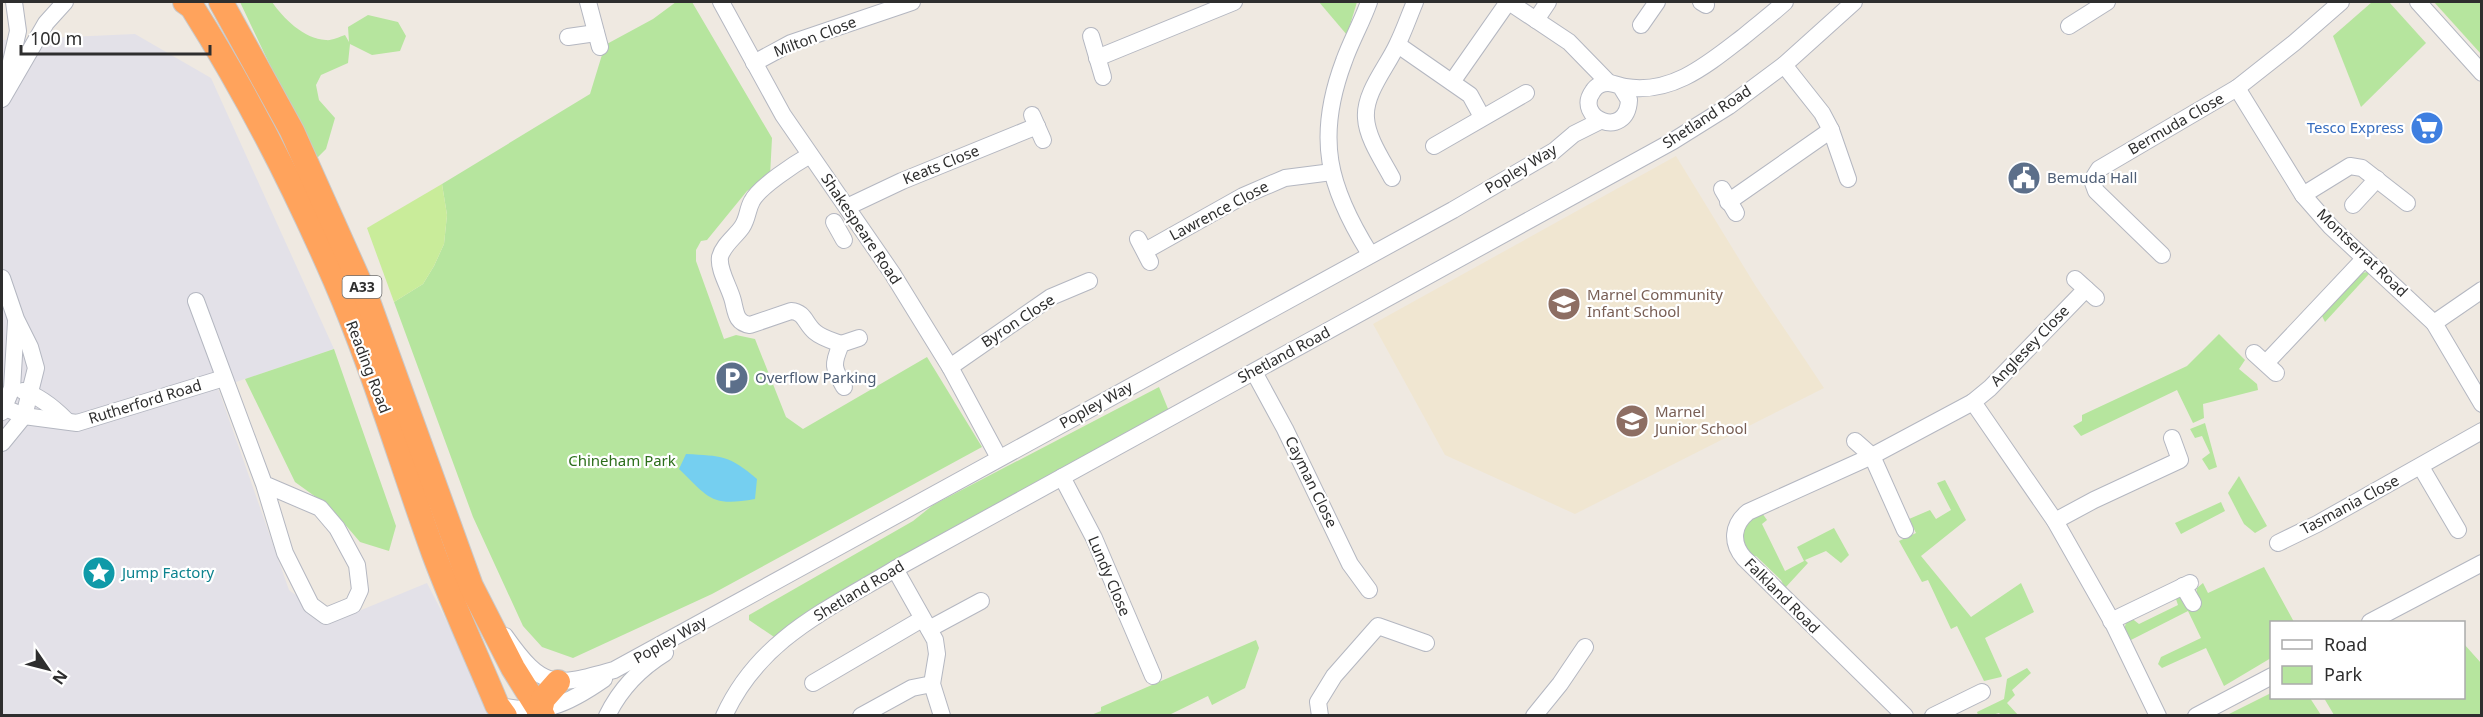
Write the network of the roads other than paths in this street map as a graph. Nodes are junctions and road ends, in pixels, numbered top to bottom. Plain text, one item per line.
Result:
1 (14, 2) edge
2 (65, 2) edge
3 (185, 2) edge
4 (221, 2) edge
5 (588, 2) edge
6 (721, 2) edge
7 (912, 2) edge
8 (1234, 2) edge
9 (1366, 2) edge
10 (1414, 2) edge
11 (1508, 2) edge
12 (1548, 2) edge
13 (1657, 2) edge
14 (1785, 2) edge
15 (1854, 2) edge
16 (2107, 2) edge
17 (2341, 2) edge
18 (2418, 2) edge
19 (1536, 20) junction
20 (1641, 25) dead end
21 (2069, 26) dead end
22 (1091, 36) dead end
23 (568, 37) dead end
24 (1398, 45) junction
25 (1582, 56) junction
26 (1097, 58) junction
27 (754, 63) junction
28 (1784, 65) junction
29 (2481, 73) edge
30 (1103, 77) dead end
31 (1452, 82) junction
32 (1615, 85) junction
33 (2237, 88) junction
34 (1644, 90) junction
35 (1526, 93) dead end
36 (3, 95) edge
37 (1628, 107) junction
38 (1593, 109) junction
39 (1482, 117) junction
40 (1037, 127) dead end
41 (1831, 130) junction
42 (1434, 146) dead end
43 (810, 155) junction
44 (1332, 172) junction
45 (1392, 178) dead end
46 (1848, 179) dead end
47 (2377, 179) junction
48 (2303, 195) junction
49 (1729, 201) dead end
50 (2407, 203) dead end
51 (2353, 205) dead end
52 (850, 212) junction
53 (838, 230) dead end
54 (1144, 250) dead end
55 (1370, 254) junction
56 (2162, 255) dead end
57 (2364, 259) junction
58 (2, 278) edge
59 (1089, 281) dead end
60 (2086, 289) dead end
61 (2481, 290) edge
62 (196, 301) dead end
63 (16, 320) junction
64 (2434, 323) junction
65 (859, 338) dead end
66 (841, 344) junction
67 (2265, 363) dead end
68 (950, 367) junction
69 (36, 368) junction
70 (1254, 372) junction
71 (225, 378) junction
72 (844, 387) dead end
73 (12, 388) junction
74 (31, 394) junction
75 (1973, 402) junction
76 (2481, 404) edge
77 (3, 410) edge
78 (44, 411) junction
79 (19, 422) junction
80 (2481, 431) edge
81 (2172, 438) dead end
82 (1855, 441) dead end
83 (2, 443) edge
84 (1872, 456) junction
85 (999, 458) junction
86 (2421, 467) junction
87 (1062, 477) junction
88 (264, 484) junction
89 (296, 497) junction
90 (274, 516) junction
91 (2055, 521) junction
92 (1905, 530) dead end
93 (2458, 530) dead end
94 (2278, 543) dead end
95 (2481, 563) edge
96 (895, 569) junction
97 (471, 586) junction
98 (1371, 596) dead end
99 (981, 601) dead end
100 (2193, 603) dead end
101 (704, 621) junction
102 (2111, 621) junction
103 (2372, 621) edge
104 (925, 624) junction
105 (1426, 643) dead end
106 (1586, 647) dead end
107 (614, 670) junction
108 (933, 676) junction
109 (1154, 677) dead end
110 (2270, 677) edge
111 (558, 682) junction
112 (813, 683) dead end
113 (1982, 692) dead end
114 (501, 710) edge
115 (540, 714) edge
116 (607, 716) edge
117 (724, 716) edge
118 (861, 716) edge
119 (942, 716) edge
120 (1320, 716) edge
121 (1534, 716) edge
122 (1905, 716) edge
123 (1933, 716) edge
124 (2158, 716) edge
125 (2196, 716) edge

1 - 36 street
2 - 36 street
3 - 114 highway, Reading Road / A33
4 - 97 highway, Reading Road / A33
5 - 23 street
6 - 27 street, Shakespeare Road
7 - 27 street, Milton Close
8 - 26 street
9 - 44 street
10 - 24 street
11 - 19 street
11 - 31 street
12 - 19 street
13 - 20 street
14 - 34 street
15 - 28 street, Shetland Road
16 - 21 street
17 - 33 street, Bermuda Close
18 - 29 street
19 - 25 street
22 - 26 street
24 - 31 street
24 - 45 street
25 - 32 street
25 - 38 street
26 - 30 street
27 - 43 street, Shakespeare Road
28 - 41 street
28 - 70 street, Shetland Road
31 - 39 street
32 - 34 street
32 - 37 street
32 - 38 street, Popley Way
33 - 48 street, Montserrat Road
33 - 56 street, Bermuda Close
34 - 37 street
35 - 39 street
37 - 38 street
38 - 55 street, Popley Way
39 - 42 street
40 - 52 street, Keats Close
41 - 46 street
41 - 49 street
43 - 52 street, Shakespeare Road
43 - 66 street
44 - 54 street, Lawrence Close
44 - 55 street
47 - 48 street
47 - 50 street
47 - 51 street
48 - 57 street, Montserrat Road
52 - 53 street, Keats Close
52 - 68 street, Shakespeare Road
55 - 85 street, Popley Way
57 - 64 street, Montserrat Road
57 - 67 street
58 - 63 street
59 - 68 street, Byron Close
60 - 75 street, Anglesey Close
61 - 64 street
62 - 71 street
63 - 69 street
63 - 73 street
64 - 76 street, Montserrat Road
65 - 66 street
66 - 72 street
68 - 85 street, Shakespeare Road
69 - 74 street
69 - 78 street
70 - 87 street, Shetland Road
70 - 98 street, Cayman Close
71 - 78 street, Rutherford Road
71 - 88 street
73 - 74 street, Rutherford Road
73 - 77 street
74 - 78 street, Rutherford Road
74 - 79 street
75 - 84 street, Falkland Road
75 - 91 street
77 - 79 street, Rutherford Road
78 - 79 street, Rutherford Road
79 - 83 street
80 - 86 street, Tasmania Close
81 - 91 street
82 - 84 street
84 - 92 street
84 - 122 street, Falkland Road
85 - 101 street, Popley Way
86 - 93 street
86 - 94 street, Tasmania Close
87 - 96 street, Shetland Road
87 - 109 street, Lundy Close
88 - 89 street
88 - 90 street
89 - 90 street
89 - 90 street
91 - 102 street
95 - 103 street
96 - 104 street
96 - 117 street, Shetland Road
97 - 111 street
97 - 115 highway, Reading Road / A33
99 - 104 street
100 - 102 street
101 - 107 street, Popley Way
101 - 116 street
102 - 124 street
104 - 108 street
104 - 112 street
105 - 120 street
106 - 121 street
107 - 111 street, Popley Way
107 - 115 street, Popley Way
108 - 118 street
108 - 119 street
110 - 125 street
111 - 115 highway
113 - 123 street
114 - 115 street, Popley Way

